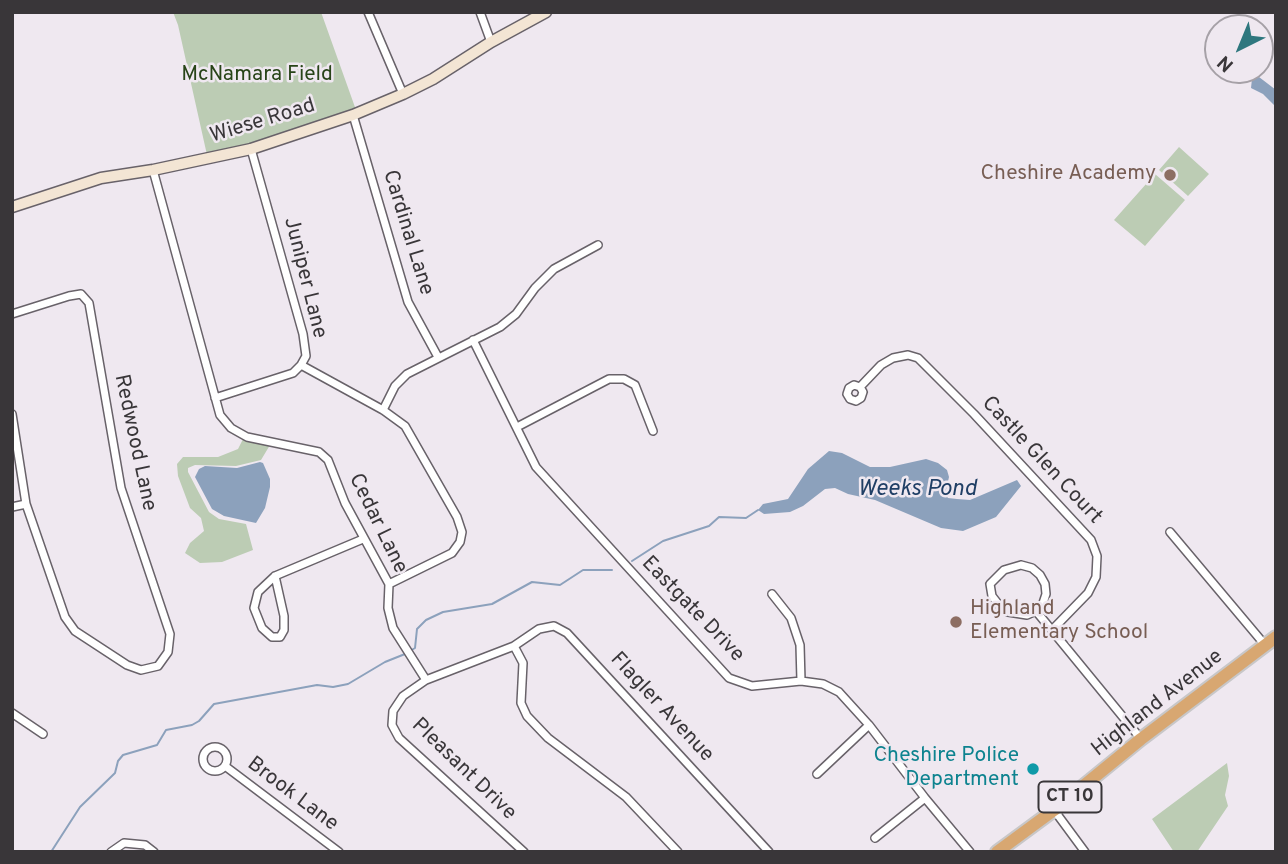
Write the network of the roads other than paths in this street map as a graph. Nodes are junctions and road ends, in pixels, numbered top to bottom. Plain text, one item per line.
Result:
1 (368, 12) edge
2 (480, 12) edge
3 (546, 12) edge
4 (491, 42) junction
5 (402, 94) junction
6 (353, 115) junction
7 (251, 149) junction
8 (153, 170) junction
9 (12, 207) edge
10 (598, 245) dead end
11 (12, 314) edge
12 (473, 340) junction
13 (438, 357) junction
14 (301, 365) junction
15 (860, 387) dead end
16 (215, 398) junction
17 (383, 410) junction
18 (12, 414) edge
19 (517, 427) junction
20 (653, 431) dead end
21 (26, 504) junction
22 (12, 507) edge
23 (1170, 532) dead end
24 (363, 539) junction
25 (275, 576) junction
26 (389, 584) junction
27 (772, 594) dead end
28 (1036, 611) junction
29 (1052, 630) junction
30 (1271, 641) edge
31 (514, 646) junction
32 (426, 680) junction
33 (801, 681) junction
34 (12, 713) edge
35 (869, 725) junction
36 (43, 734) dead end
37 (1140, 739) junction
38 (225, 766) dead end
39 (817, 774) dead end
40 (925, 798) junction
41 (1054, 810) junction
42 (875, 838) dead end
43 (111, 852) edge
44 (154, 852) edge
45 (339, 852) edge
46 (524, 852) edge
47 (678, 852) edge
48 (769, 852) edge
49 (970, 852) edge
50 (997, 852) edge
51 (1086, 852) edge

1 - 5 street
2 - 4 street
3 - 4 street, Wiese Road
4 - 5 street, Wiese Road
5 - 6 street, Wiese Road
6 - 7 street, Wiese Road
6 - 13 street, Cardinal Lane
7 - 8 street, Wiese Road
7 - 14 street, Juniper Lane
8 - 9 street, Wiese Road
8 - 16 street, Cedar Lane
10 - 12 street
11 - 21 street, Redwood Lane
12 - 13 street
12 - 19 street, Eastgate Drive
13 - 17 street
14 - 16 street, Juniper Lane
14 - 17 street
15 - 29 street, Castle Glen Court
16 - 24 street, Cedar Lane
17 - 26 street
18 - 21 street
19 - 20 street
19 - 33 street, Eastgate Drive
21 - 22 street
23 - 30 street
24 - 25 street
24 - 26 street, Cedar Lane
25 - 25 street
26 - 32 street, Cedar Lane
27 - 33 street
28 - 28 street
28 - 29 street
29 - 37 street
30 - 37 highway, Highland Avenue / CT 10
31 - 32 street
31 - 47 street
31 - 48 street, Flagler Avenue
32 - 46 street, Pleasant Drive
33 - 35 street, Eastgate Drive
34 - 36 street
35 - 39 street
35 - 40 street, Eastgate Drive
37 - 41 highway, Highland Avenue / CT 10
38 - 45 street, Brook Lane
40 - 42 street
40 - 49 street, Eastgate Drive
41 - 50 highway, Highland Avenue / CT 10
41 - 51 street
43 - 44 street

